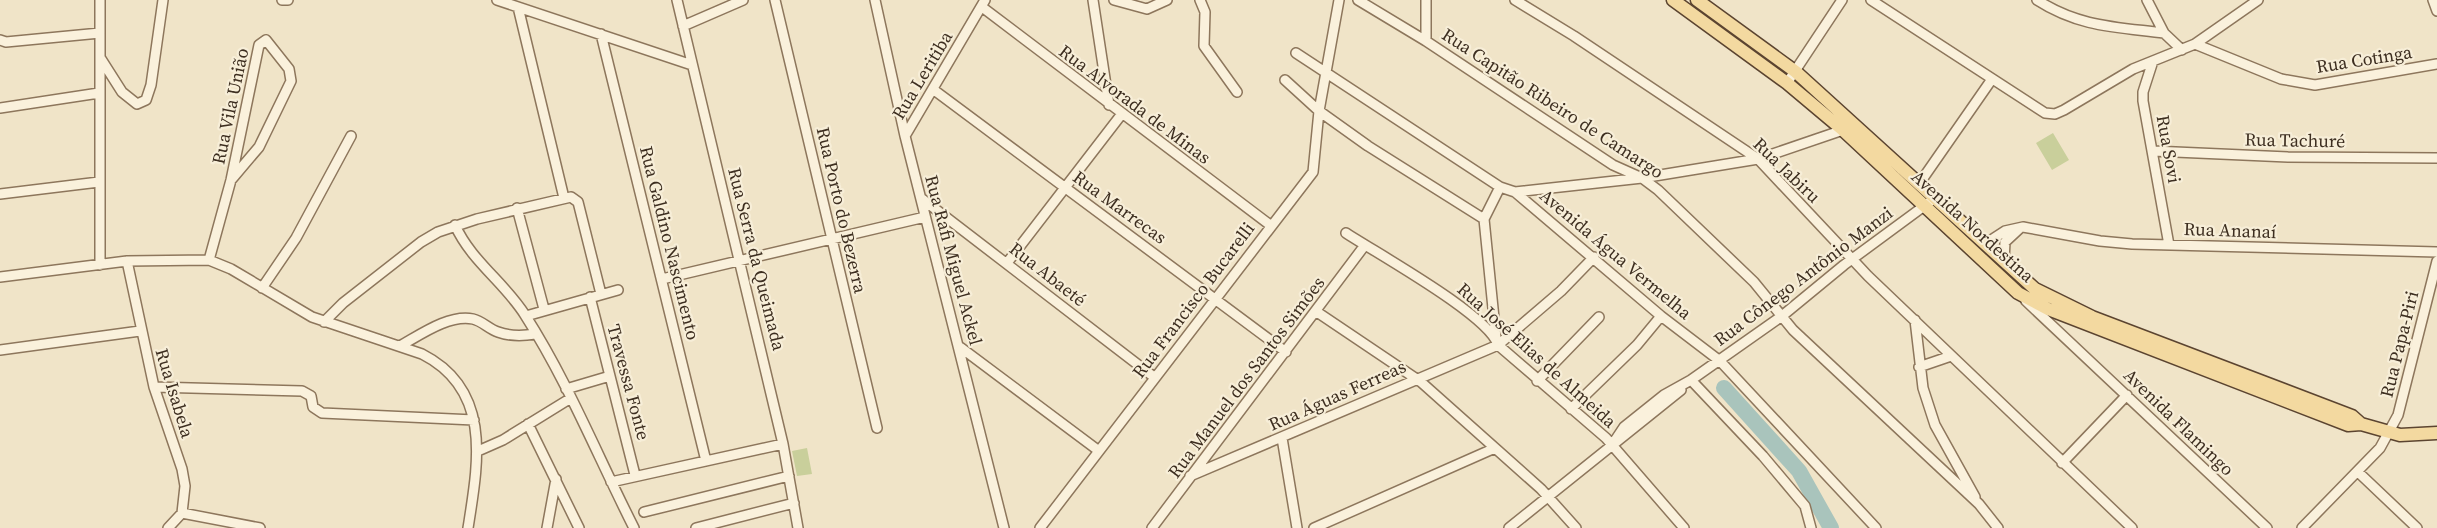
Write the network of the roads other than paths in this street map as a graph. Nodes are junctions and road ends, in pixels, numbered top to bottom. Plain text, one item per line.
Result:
1 (100, 0) edge
2 (163, 0) edge
3 (497, 0) edge
4 (677, 0) edge
5 (743, 0) edge
6 (775, 0) edge
7 (874, 0) edge
8 (1093, 0) edge
9 (1114, 0) edge
10 (1167, 0) edge
11 (1339, 0) edge
12 (1358, 0) edge
13 (1426, 0) edge
14 (1515, 0) edge
15 (1673, 0) edge
16 (1697, 0) edge
17 (1842, 0) edge
18 (1871, 0) edge
19 (2037, 0) edge
20 (2147, 0) edge
21 (2258, 0) edge
22 (2433, 0) edge
23 (1202, 1) edge
24 (983, 4) edge
25 (518, 7) junction
26 (2437, 10) edge
27 (682, 26) junction
28 (100, 33) junction
29 (2164, 33) junction
30 (601, 34) junction
31 (0, 40) edge
32 (1426, 41) junction
33 (2195, 44) junction
34 (2182, 50) junction
35 (1296, 53) dead end
36 (101, 59) junction
37 (2153, 61) junction
38 (2437, 64) edge
39 (692, 65) junction
40 (1796, 72) junction
41 (1325, 73) junction
42 (1992, 79) junction
43 (1285, 80) dead end
44 (1787, 83) junction
45 (934, 90) junction
46 (1237, 92) dead end
47 (99, 93) junction
48 (1109, 105) junction
49 (0, 108) edge
50 (1319, 111) junction
51 (1121, 115) junction
52 (1847, 125) junction
53 (351, 136) dead end
54 (905, 136) junction
55 (2153, 151) junction
56 (2437, 158) edge
57 (1758, 159) junction
58 (1642, 178) junction
59 (231, 180) junction
60 (99, 182) junction
61 (1920, 184) junction
62 (1065, 187) junction
63 (1500, 187) junction
64 (1515, 192) junction
65 (0, 194) edge
66 (564, 198) junction
67 (921, 198) junction
68 (1935, 198) junction
69 (1923, 206) junction
70 (518, 208) junction
71 (925, 217) junction
72 (1484, 219) junction
73 (455, 225) junction
74 (1270, 225) junction
75 (2023, 227) junction
76 (1346, 233) dead end
77 (832, 238) junction
78 (1985, 244) junction
79 (1365, 245) junction
80 (2169, 245) junction
81 (2437, 252) edge
82 (1594, 257) junction
83 (1851, 259) junction
84 (209, 260) junction
85 (741, 260) junction
86 (127, 261) junction
87 (2004, 261) junction
88 (2437, 261) edge
89 (1008, 263) junction
90 (100, 265) junction
91 (0, 278) edge
92 (662, 279) junction
93 (262, 288) junction
94 (618, 290) dead end
95 (2018, 293) junction
96 (601, 294) junction
97 (590, 297) junction
98 (1216, 298) junction
99 (544, 309) junction
100 (1317, 312) junction
101 (2074, 314) junction
102 (526, 315) junction
103 (1599, 316) dead end
104 (1661, 316) junction
105 (1782, 316) junction
106 (1915, 320) junction
107 (324, 322) junction
108 (140, 331) junction
109 (535, 334) junction
110 (2069, 341) junction
111 (1497, 342) junction
112 (400, 346) junction
113 (960, 347) junction
114 (0, 350) edge
115 (1286, 352) junction
116 (1951, 356) junction
117 (1720, 361) junction
118 (1919, 367) junction
119 (610, 376) junction
120 (1154, 377) junction
121 (1416, 378) junction
122 (1691, 380) junction
123 (1537, 381) junction
124 (154, 387) junction
125 (568, 394) junction
126 (2127, 395) junction
127 (1571, 409) junction
128 (474, 420) junction
129 (528, 424) junction
130 (877, 428) dead end
131 (2389, 433) junction
132 (2437, 433) edge
133 (1282, 438) junction
134 (783, 444) junction
135 (1612, 445) junction
136 (1495, 448) junction
137 (478, 451) junction
138 (1099, 451) junction
139 (706, 461) junction
140 (2062, 463) junction
141 (2358, 472) junction
142 (635, 475) junction
143 (789, 476) junction
144 (1190, 476) junction
145 (556, 479) junction
146 (611, 482) junction
147 (1549, 497) junction
148 (794, 503) junction
149 (1979, 504) junction
150 (644, 512) dead end
151 (182, 513) junction
152 (168, 528) edge
153 (260, 528) edge
154 (468, 528) edge
155 (547, 528) edge
156 (579, 528) edge
157 (634, 528) edge
158 (696, 528) edge
159 (798, 528) edge
160 (1004, 528) edge
161 (1040, 528) edge
162 (1152, 528) edge
163 (1297, 528) edge
164 (1314, 528) edge
165 (1509, 528) edge
166 (1576, 528) edge
167 (1683, 528) edge
168 (1811, 528) edge
169 (1876, 528) edge
170 (1998, 528) edge
171 (2132, 528) edge
172 (2266, 528) edge
173 (2302, 528) edge
174 (2417, 528) edge

1 - 28 street
2 - 36 street
3 - 25 street
4 - 27 street, Rua Serra da Queimada
5 - 27 street
6 - 77 street, Rua Porto do Bezerra
7 - 54 street, Rua Rafi Miguel Ackel
8 - 48 street
9 - 10 street
11 - 41 street, Rua Francisco Bucarelli
12 - 32 street, Rua Capitão Ribeiro de Camargo
13 - 32 street
14 - 57 street, Rua Jabiru
15 - 44 main road, Avenida Nordestina
16 - 40 main road, Avenida Nordestina
17 - 40 street
18 - 42 street
19 - 29 street
20 - 29 street
21 - 33 street
22 - 26 street
23 - 46 street
24 - 45 street, Rua Leritiba
24 - 48 street, Rua Alvorada de Minas
25 - 30 street
25 - 66 street
27 - 39 street, Rua Serra da Queimada
28 - 31 street
28 - 36 street
29 - 34 street
30 - 39 street
30 - 92 street, Rua Galdino Nascimento
32 - 58 street, Rua Capitão Ribeiro de Camargo
33 - 34 street
33 - 38 street, Rua Cotinga
34 - 37 street
35 - 41 street, Avenida Água Vermelha
36 - 47 street
37 - 42 street
37 - 55 street, Rua Sovi
39 - 85 street, Rua Serra da Queimada
40 - 44 street
40 - 52 main road, Avenida Nordestina
41 - 50 street, Rua Francisco Bucarelli
41 - 63 street, Avenida Água Vermelha
42 - 61 street
43 - 50 street
44 - 52 main road, Avenida Nordestina
45 - 54 street, Rua Leritiba
45 - 62 street, Rua Marrecas
47 - 49 street
47 - 60 street
48 - 51 street, Rua Alvorada de Minas
50 - 72 street
50 - 74 street, Rua Francisco Bucarelli
51 - 62 street
51 - 74 street, Rua Alvorada de Minas
52 - 57 street
52 - 61 main road, Avenida Nordestina
52 - 69 main road, Avenida Nordestina
53 - 93 street
54 - 67 street, Rua Rafi Miguel Ackel
55 - 56 street, Rua Tachuré
55 - 80 street, Rua Sovi
57 - 58 street
57 - 83 street, Rua Jabiru
58 - 64 street
58 - 105 street, Rua Capitão Ribeiro de Camargo
59 - 59 street, Rua Vila União
59 - 84 street, Rua Vila União
60 - 65 street
60 - 90 street
61 - 68 main road, Avenida Nordestina
62 - 89 street
62 - 98 street, Rua Marrecas
63 - 64 street, Avenida Água Vermelha
63 - 72 street
64 - 82 street, Avenida Água Vermelha
66 - 70 street
66 - 96 street
67 - 71 street, Rua Rafi Miguel Ackel
67 - 89 street, Rua Abaeté
68 - 69 street, Rua Cônego Antônio Manzi
68 - 78 main road, Avenida Nordestina
69 - 83 street, Rua Cônego Antônio Manzi
69 - 95 main road, Avenida Nordestina
70 - 73 street
70 - 99 street
71 - 77 street
71 - 113 street, Rua Rafi Miguel Ackel
72 - 111 street
73 - 102 street
73 - 107 street
74 - 98 street, Rua Francisco Bucarelli
75 - 78 street
75 - 80 street, Rua Ananaí
75 - 87 street
76 - 79 street, Rua José Elias de Almeida
77 - 85 street
77 - 130 street, Rua Porto do Bezerra
78 - 87 main road, Avenida Nordestina
79 - 100 street, Rua Manuel dos Santos Simões
79 - 111 street, Rua José Elias de Almeida
80 - 81 street, Rua Ananaí
82 - 104 street, Avenida Água Vermelha
82 - 111 street, Rua Águas Ferreas
83 - 105 street, Rua Cônego Antônio Manzi
83 - 106 street, Rua Jabiru
84 - 86 street
84 - 93 street
85 - 92 street
85 - 134 street, Rua Serra da Queimada
86 - 90 street
86 - 108 street, Rua Isabela
87 - 101 main road, Avenida Nordestina
88 - 131 street, Rua Papa-Piri
89 - 120 street, Rua Abaeté
90 - 91 street
92 - 139 street, Rua Galdino Nascimento
93 - 107 street
94 - 96 street
95 - 101 main road, Avenida Nordestina
95 - 110 street, Avenida Flamingo
96 - 97 street
97 - 99 street
97 - 119 street, Travessa Fonte
98 - 115 street, Rua Marrecas
98 - 120 street, Rua Francisco Bucarelli
99 - 102 street
100 - 115 street, Rua Manuel dos Santos Simões
100 - 121 street
101 - 110 street
101 - 131 main road, Avenida Nordestina
102 - 109 street
103 - 123 street
104 - 117 street, Avenida Água Vermelha
104 - 127 street
105 - 117 street, Rua Cônego Antônio Manzi
105 - 149 street, Rua Capitão Ribeiro de Camargo
106 - 116 street, Rua Jabiru
106 - 118 street
107 - 112 street
108 - 114 street
108 - 124 street, Rua Isabela
109 - 112 street
109 - 125 street
110 - 126 street, Avenida Flamingo
111 - 121 street, Rua Águas Ferreas
111 - 123 street, Rua José Elias de Almeida
112 - 128 street
113 - 138 street
113 - 160 street, Rua Rafi Miguel Ackel
115 - 144 street, Rua Manuel dos Santos Simões
116 - 118 street
116 - 140 street, Rua Jabiru
117 - 122 street, Rua Cônego Antônio Manzi
117 - 169 street, Avenida Água Vermelha
118 - 149 street
119 - 125 street
119 - 142 street, Travessa Fonte
120 - 138 street, Rua Francisco Bucarelli
121 - 133 street, Rua Águas Ferreas
121 - 136 street
122 - 135 street, Rua Cônego Antônio Manzi
122 - 168 street
123 - 127 street, Rua José Elias de Almeida
124 - 128 street
124 - 151 street, Rua Isabela
125 - 129 street
125 - 146 street
126 - 140 street
126 - 172 street, Avenida Flamingo
127 - 135 street, Rua José Elias de Almeida
128 - 137 street
129 - 137 street
129 - 145 street
131 - 132 main road, Avenida Nordestina
131 - 141 street, Rua Papa-Piri
133 - 144 street, Rua Águas Ferreas
133 - 163 street
134 - 139 street
134 - 143 street, Rua Serra da Queimada
135 - 147 street, Rua Cônego Antônio Manzi
135 - 167 street, Rua José Elias de Almeida
136 - 147 street
136 - 164 street
137 - 154 street
138 - 161 street, Rua Francisco Bucarelli
139 - 142 street
140 - 171 street, Rua Jabiru
141 - 173 street, Rua Papa-Piri
141 - 174 street
142 - 146 street
143 - 148 street, Rua Serra da Queimada
143 - 150 street
144 - 162 street, Rua Manuel dos Santos Simões
145 - 155 street
145 - 156 street
146 - 157 street
147 - 165 street, Rua Cônego Antônio Manzi
147 - 166 street
148 - 158 street
148 - 159 street, Rua Serra da Queimada
149 - 170 street, Rua Capitão Ribeiro de Camargo
151 - 152 street
151 - 153 street

